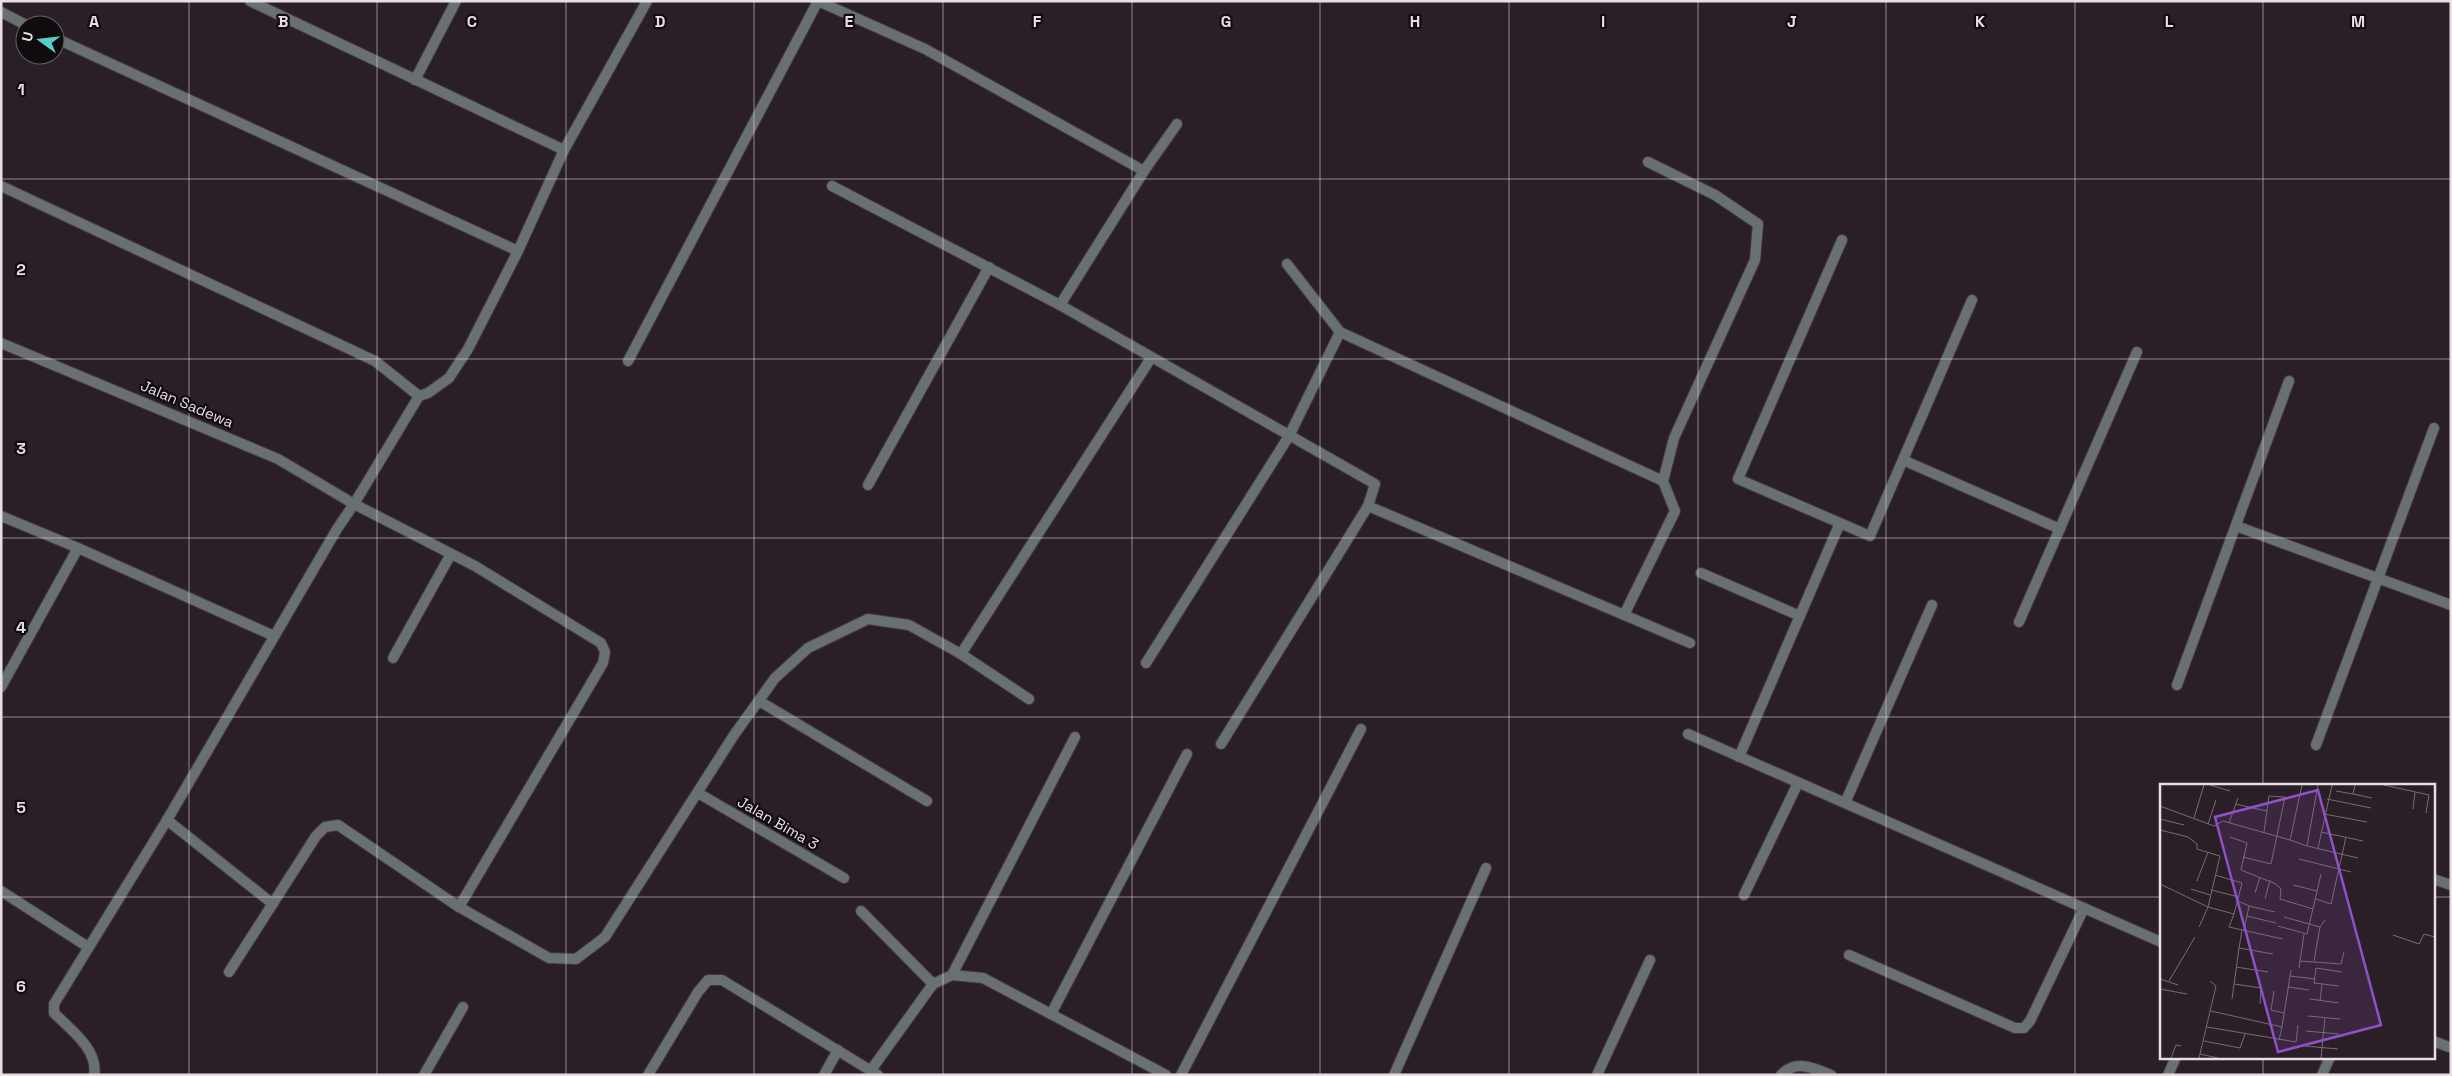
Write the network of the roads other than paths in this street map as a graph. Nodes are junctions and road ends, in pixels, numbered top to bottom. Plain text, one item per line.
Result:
1 (250, 1) edge
2 (456, 1) edge
3 (647, 1) edge
4 (818, 1) edge
5 (1, 12) edge
6 (15, 19) edge
7 (65, 43) edge
8 (416, 80) junction
9 (1177, 124) dead end
10 (564, 150) junction
11 (1648, 162) dead end
12 (1144, 171) junction
13 (1, 186) edge
14 (832, 186) dead end
15 (1842, 240) dead end
16 (518, 251) junction
17 (1287, 264) dead end
18 (989, 267) junction
19 (1972, 300) dead end
20 (1060, 305) junction
21 (1340, 332) junction
22 (1, 343) edge
23 (2137, 352) dead end
24 (1151, 358) junction
25 (628, 361) dead end
26 (2289, 380) dead end
27 (419, 396) junction
28 (2434, 428) dead end
29 (1289, 436) junction
30 (1903, 460) junction
31 (1663, 481) junction
32 (868, 486) dead end
33 (354, 504) junction
34 (1368, 506) junction
35 (1, 516) edge
36 (1840, 523) junction
37 (2236, 526) junction
38 (2060, 528) junction
39 (78, 548) junction
40 (451, 554) junction
41 (1701, 573) dead end
42 (2378, 578) junction
43 (1932, 605) dead end
44 (2451, 606) edge
45 (1624, 615) junction
46 (1800, 616) junction
47 (2019, 622) dead end
48 (274, 636) junction
49 (1690, 643) dead end
50 (961, 654) junction
51 (393, 658) dead end
52 (1146, 663) dead end
53 (2177, 685) dead end
54 (1, 687) edge
55 (1029, 698) dead end
56 (758, 701) junction
57 (1361, 729) dead end
58 (1688, 734) dead end
59 (1076, 737) dead end
60 (1221, 744) dead end
61 (2316, 745) dead end
62 (1187, 754) dead end
63 (1739, 757) junction
64 (1798, 783) junction
65 (698, 793) junction
66 (927, 801) dead end
67 (1844, 803) junction
68 (167, 820) junction
69 (1486, 868) dead end
70 (844, 878) dead end
71 (2434, 879) edge
72 (2451, 885) edge
73 (1, 891) edge
74 (1744, 895) dead end
75 (273, 904) junction
76 (459, 907) junction
77 (2084, 908) junction
78 (861, 911) dead end
79 (2160, 942) edge
80 (88, 947) junction
81 (1849, 955) dead end
82 (1650, 960) dead end
83 (229, 972) dead end
84 (952, 975) junction
85 (933, 984) junction
86 (463, 1006) dead end
87 (1051, 1014) junction
88 (2434, 1041) edge
89 (2449, 1047) dead end
90 (838, 1050) junction
91 (2176, 1058) edge
92 (2330, 1058) edge
93 (874, 1072) edge
94 (94, 1075) edge
95 (424, 1075) edge
96 (648, 1075) edge
97 (824, 1075) edge
98 (1166, 1075) edge
99 (1181, 1075) edge
100 (1394, 1075) edge
101 (1597, 1075) edge
102 (1781, 1075) edge
103 (1832, 1075) edge
104 (2168, 1075) edge
105 (2322, 1075) edge

1 - 8 street
2 - 8 street
3 - 10 street
4 - 12 street
4 - 25 street
5 - 6 street
7 - 16 street
8 - 10 street
9 - 12 street
10 - 16 street
11 - 31 street
12 - 20 street
13 - 27 street
14 - 18 street
15 - 36 street
16 - 27 street
17 - 21 street
18 - 20 street
18 - 32 street
19 - 30 street
20 - 24 street
21 - 29 street
21 - 31 street
22 - 33 street, Jalan Sadewa
23 - 38 street
24 - 29 street
24 - 50 street
26 - 37 street
27 - 33 street
28 - 42 street
29 - 34 street
29 - 52 street
30 - 36 street
30 - 38 street
31 - 45 street
33 - 40 street, Jalan Sadewa
33 - 48 street
34 - 45 street
34 - 60 street
35 - 39 street
36 - 46 street
37 - 42 street
37 - 53 street
38 - 47 street
39 - 48 street
39 - 54 street
40 - 51 street
40 - 76 street, Jalan Sadewa
41 - 46 street
42 - 44 street
42 - 61 street
43 - 67 street
45 - 49 street
46 - 63 street
48 - 68 street
50 - 55 street
50 - 56 street
56 - 65 street
56 - 66 street
57 - 99 street
58 - 63 street
59 - 84 street
62 - 87 street
63 - 64 street
64 - 67 street
64 - 74 street
65 - 70 street, Jalan Bima 3
65 - 76 street
67 - 77 street
68 - 75 street
68 - 80 street
69 - 100 street
71 - 72 street
73 - 80 street
75 - 76 street
75 - 83 street
77 - 79 street
77 - 81 street
78 - 85 street
80 - 94 street
82 - 101 street
84 - 85 street
84 - 87 street
85 - 93 street
86 - 95 street
87 - 98 street
88 - 89 street
90 - 93 street
90 - 96 street
90 - 97 street
91 - 104 street
92 - 105 street
102 - 103 street

